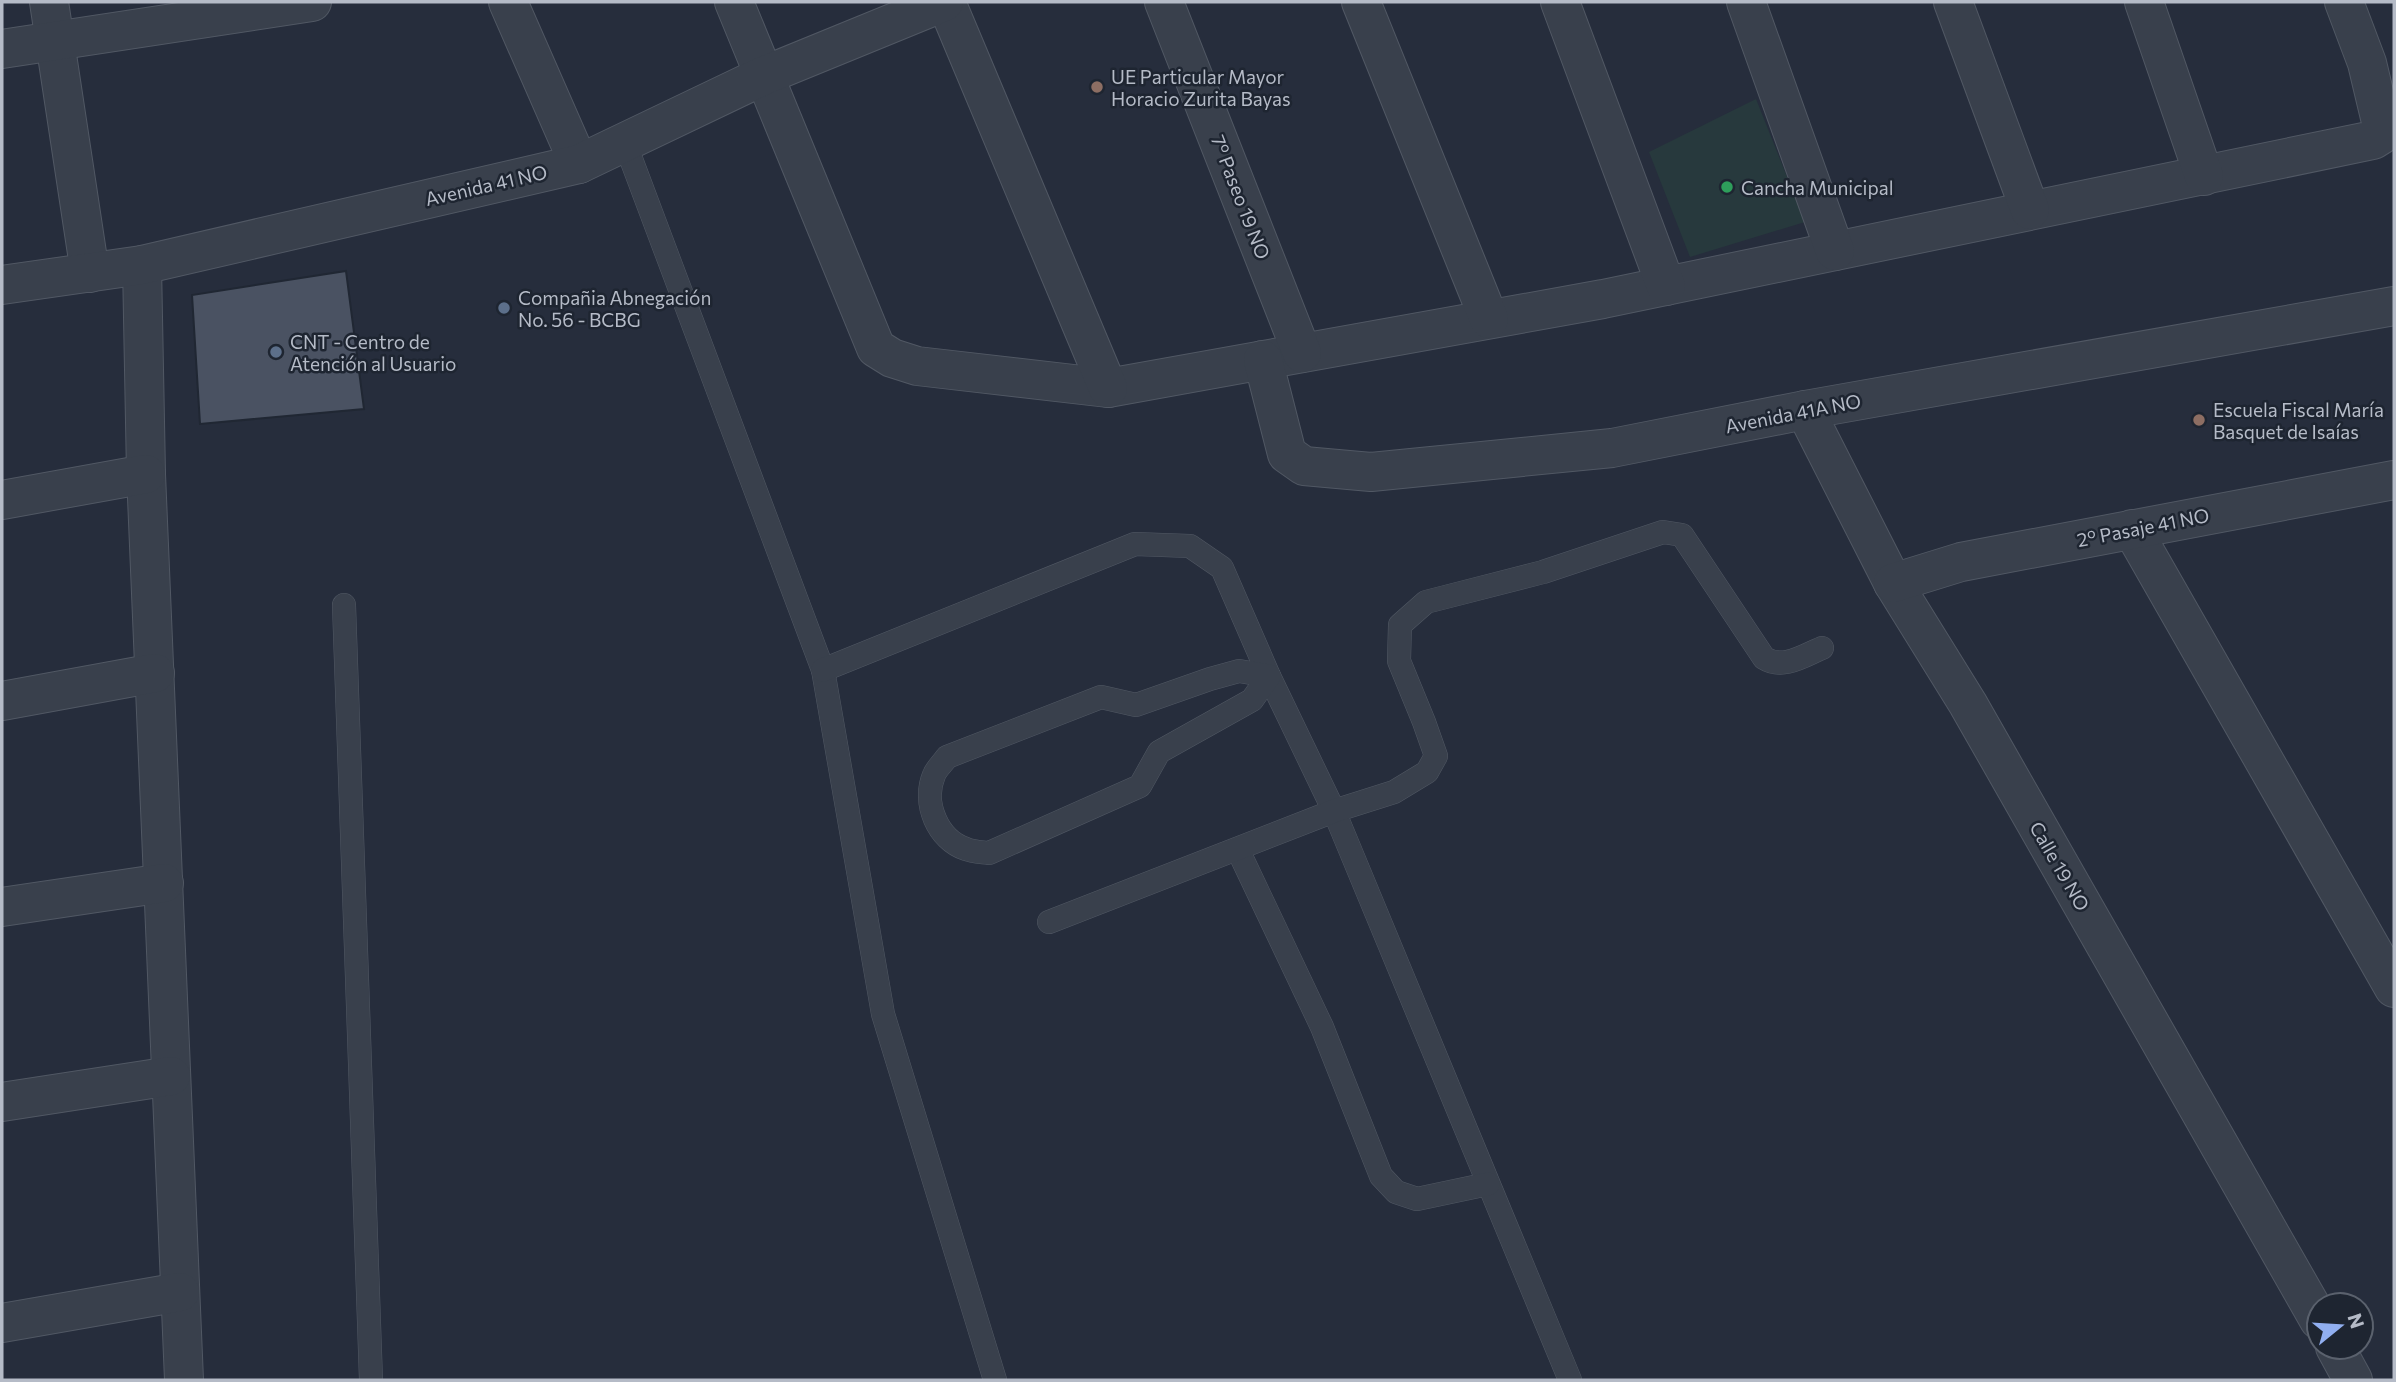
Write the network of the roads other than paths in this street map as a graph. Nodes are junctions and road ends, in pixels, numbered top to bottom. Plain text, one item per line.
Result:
1 (49, 2) edge
2 (312, 2) edge
3 (508, 2) edge
4 (734, 2) edge
5 (945, 2) edge
6 (1164, 2) edge
7 (1361, 2) edge
8 (1560, 2) edge
9 (1746, 2) edge
10 (1953, 2) edge
11 (2144, 2) edge
12 (2344, 2) edge
13 (266, 6) edge
14 (55, 40) junction
15 (2, 49) edge
16 (2380, 60) edge
17 (763, 76) junction
18 (625, 143) junction
19 (579, 164) junction
20 (2204, 176) junction
21 (2030, 210) junction
22 (1835, 251) junction
23 (142, 265) junction
24 (90, 273) junction
25 (2, 285) edge
26 (1666, 286) junction
27 (2394, 306) edge
28 (1489, 319) junction
29 (1302, 353) junction
30 (1263, 360) junction
31 (1108, 388) junction
32 (1805, 410) junction
33 (146, 474) junction
34 (2394, 480) edge
35 (2, 500) edge
36 (2132, 529) junction
37 (1893, 583) junction
38 (344, 605) dead end
39 (1822, 648) dead end
40 (823, 670) junction
41 (155, 673) junction
42 (1269, 676) junction
43 (2, 701) edge
44 (1334, 811) junction
45 (1238, 849) junction
46 (163, 883) junction
47 (2, 907) edge
48 (1049, 922) dead end
49 (2394, 988) edge
50 (171, 1076) junction
51 (2, 1102) edge
52 (1488, 1184) junction
53 (180, 1292) junction
54 (2305, 1295) edge
55 (2, 1323) edge
56 (2342, 1361) edge
57 (184, 1380) edge
58 (371, 1380) edge
59 (995, 1380) edge
60 (1570, 1380) edge
61 (2354, 1380) edge

1 - 14 street
2 - 13 street
3 - 19 street
4 - 17 street
5 - 17 street, Avenida 41 NO
5 - 31 street
6 - 29 street, 7º Paseo 19 NO
7 - 28 street
8 - 26 street
9 - 22 street
10 - 21 street
11 - 20 street
12 - 16 street
13 - 14 street
14 - 15 street
14 - 24 street
16 - 20 street
17 - 18 street, Avenida 41 NO
17 - 31 street
18 - 19 street, Avenida 41 NO
18 - 40 lane
19 - 23 street, Avenida 41 NO
20 - 21 street
21 - 22 street
22 - 26 street
23 - 24 street, Avenida 41 NO
23 - 33 street
24 - 25 street, Avenida 41 NO
26 - 28 street
27 - 32 street, Avenida 41A NO
28 - 29 street
29 - 30 street
30 - 31 street
30 - 32 street, Avenida 41A NO
32 - 37 street, Calle 19 NO
33 - 35 street
33 - 41 street
34 - 36 street, 2º Pasaje 41 NO
36 - 37 street, 2º Pasaje 41 NO
36 - 49 street
37 - 54 street, Calle 19 NO
38 - 58 lane
39 - 44 lane
40 - 42 lane
40 - 59 lane
41 - 43 street
41 - 46 street
42 - 42 lane
42 - 44 lane
44 - 45 lane
44 - 52 lane
45 - 48 lane
45 - 52 lane
46 - 47 street
46 - 50 street
50 - 51 street
50 - 53 street
52 - 60 lane
53 - 55 street
53 - 57 street
56 - 61 street

